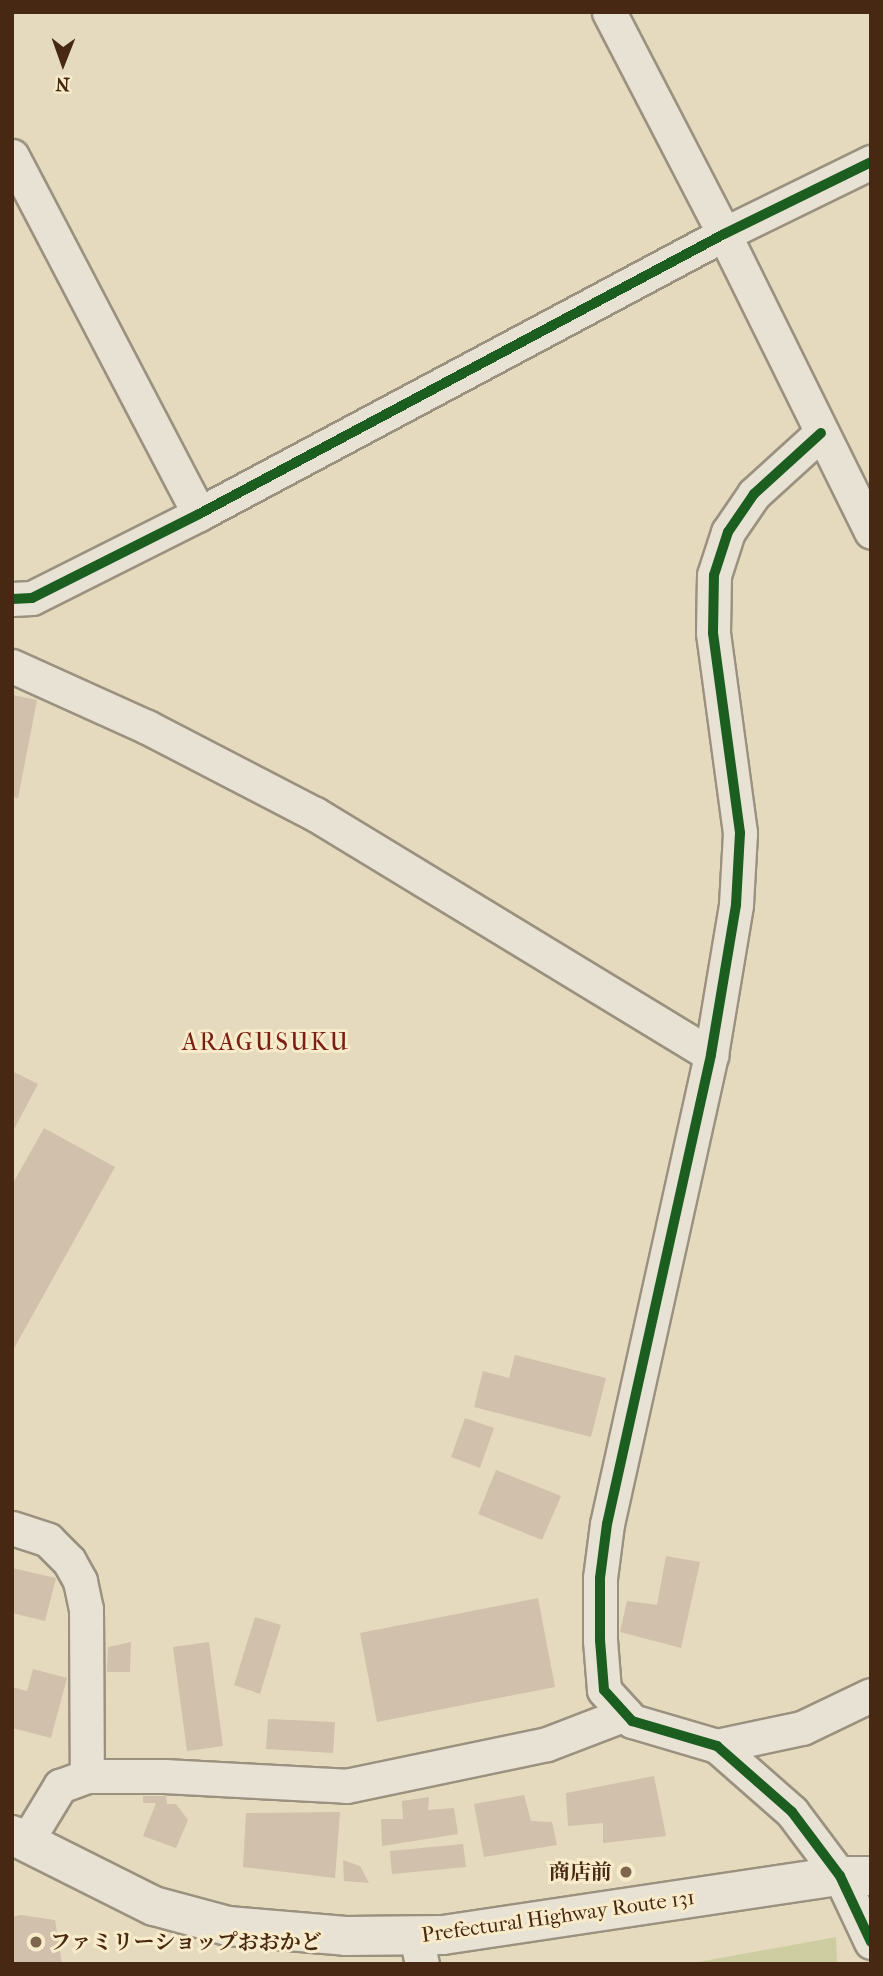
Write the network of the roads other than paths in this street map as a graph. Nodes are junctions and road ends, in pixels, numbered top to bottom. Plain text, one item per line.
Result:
1 (609, 12) edge
2 (12, 156) edge
3 (871, 162) edge
4 (724, 233) junction
5 (821, 433) junction
6 (199, 514) junction
7 (871, 532) edge
8 (12, 599) edge
9 (12, 666) edge
10 (711, 1055) junction
11 (12, 1528) edge
12 (871, 1695) edge
13 (625, 1714) junction
14 (717, 1746) junction
15 (88, 1776) junction
16 (19, 1838) edge
17 (855, 1876) edge
18 (871, 1942) edge
19 (419, 1950) edge

1 - 4 street
2 - 6 street
3 - 4 street
4 - 5 street
4 - 6 street
5 - 7 street
5 - 10 street
6 - 8 street
9 - 10 street
10 - 13 street
11 - 15 street
12 - 14 street
13 - 14 street
13 - 15 street
14 - 17 street
15 - 16 street
16 - 19 main road, Prefectural Highway Route 131
17 - 18 street
17 - 19 main road, Prefectural Highway Route 131

